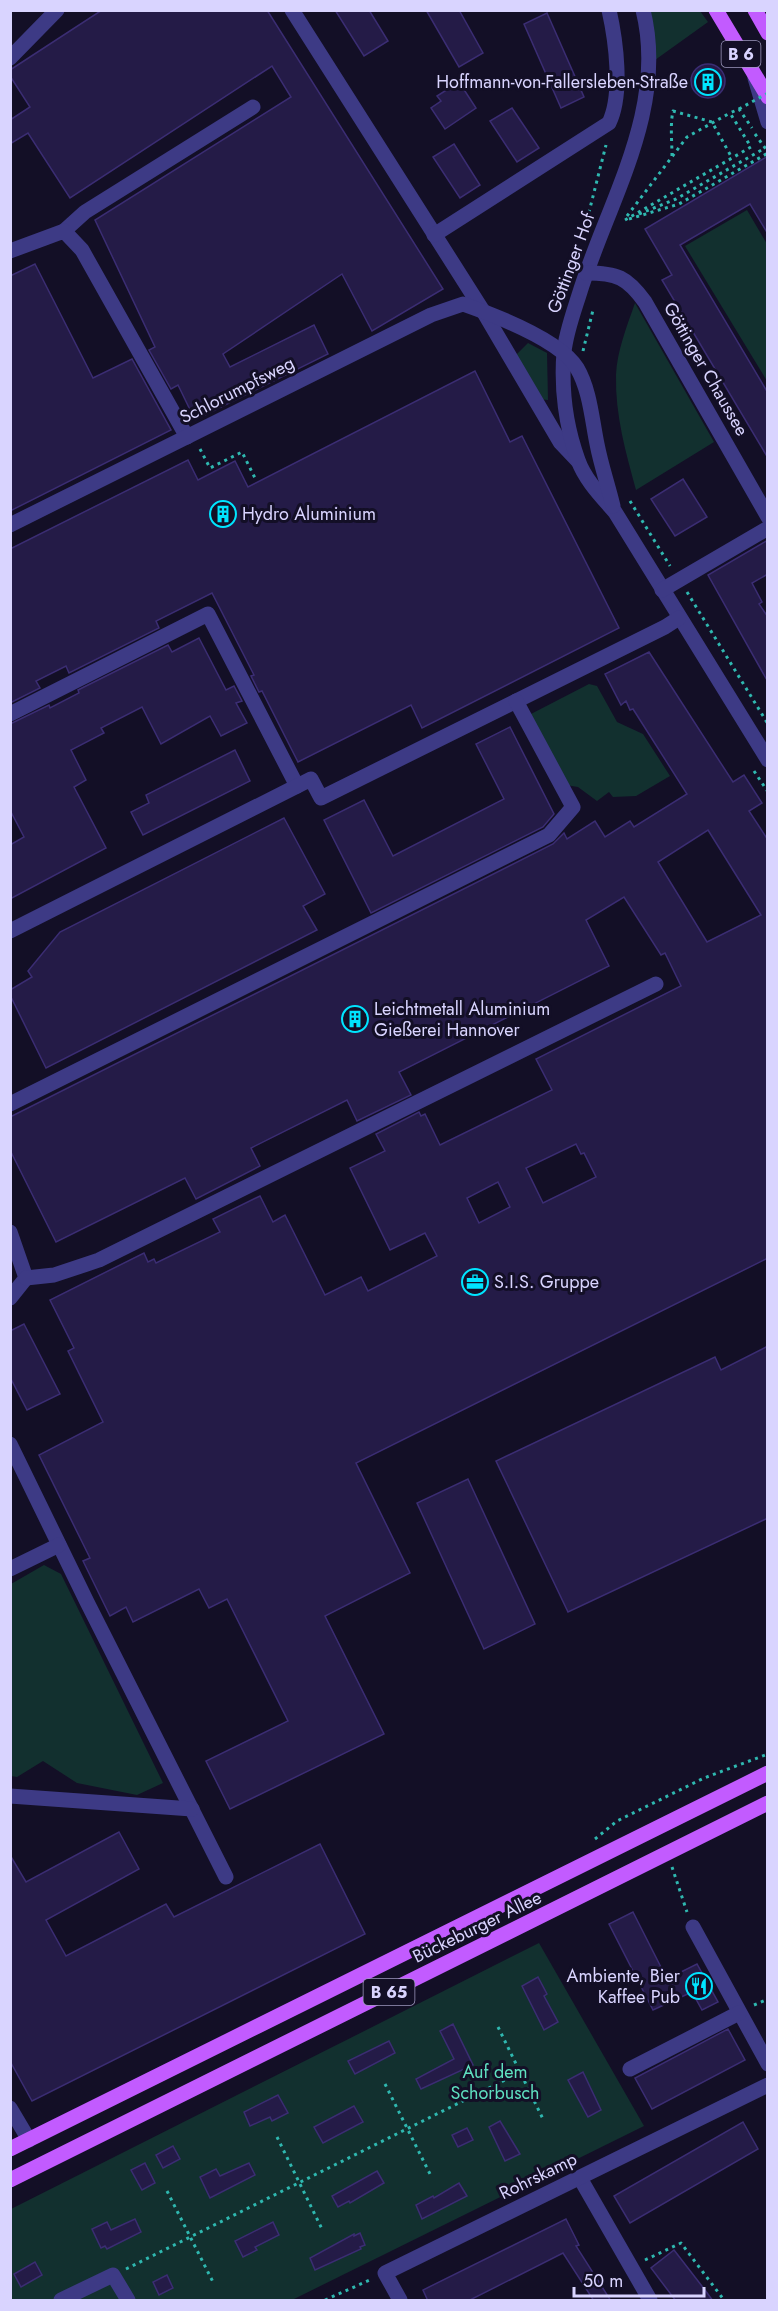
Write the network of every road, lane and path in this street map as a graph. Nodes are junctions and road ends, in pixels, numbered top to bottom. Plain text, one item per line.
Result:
1 (57, 10) edge
2 (292, 10) edge
3 (609, 10) edge
4 (643, 10) edge
5 (716, 10) edge
6 (754, 10) edge
7 (768, 33) edge
8 (10, 58) edge
9 (754, 75) junction
10 (768, 95) edge
11 (254, 107) dead end
12 (730, 113) junction
13 (712, 122) junction
14 (768, 122) edge
15 (609, 123) junction
16 (768, 153) edge
17 (672, 158) junction
18 (732, 158) junction
19 (622, 222) junction
20 (586, 225) dead end
21 (64, 231) junction
22 (434, 235) junction
23 (10, 251) edge
24 (586, 273) junction
25 (483, 311) junction
26 (567, 335) junction
27 (583, 351) dead end
28 (564, 353) junction
29 (190, 435) junction
30 (579, 462) junction
31 (256, 480) dead end
32 (626, 493) dead end
33 (615, 512) junction
34 (768, 517) edge
35 (10, 525) edge
36 (768, 528) edge
37 (679, 580) junction
38 (662, 590) junction
39 (679, 618) junction
40 (516, 701) junction
41 (10, 714) edge
42 (768, 724) edge
43 (768, 760) edge
44 (297, 786) junction
45 (10, 931) edge
46 (656, 984) dead end
47 (10, 1104) edge
48 (10, 1232) edge
49 (26, 1278) junction
50 (10, 1298) edge
51 (10, 1444) edge
52 (59, 1545) junction
53 (10, 1569) edge
54 (768, 1773) edge
55 (10, 1796) edge
56 (768, 1803) edge
57 (192, 1809) junction
58 (672, 1867) dead end
59 (226, 1877) dead end
60 (693, 1928) joint
61 (739, 2013) junction
62 (498, 2027) dead end
63 (768, 2064) edge
64 (630, 2069) dead end
65 (520, 2072) junction
66 (385, 2084) dead end
67 (768, 2085) edge
68 (10, 2108) edge
69 (543, 2119) dead end
70 (408, 2128) junction
71 (276, 2137) dead end
72 (29, 2140) junction
73 (10, 2149) edge
74 (431, 2176) dead end
75 (580, 2178) junction
76 (10, 2180) edge
77 (299, 2182) junction
78 (167, 2191) dead end
79 (322, 2229) dead end
80 (190, 2237) junction
81 (630, 2267) junction
82 (385, 2273) junction
83 (113, 2275) junction
84 (213, 2282) dead end
85 (61, 2301) edge
86 (128, 2301) edge
87 (325, 2301) edge
88 (400, 2301) edge
89 (650, 2301) edge
90 (724, 2301) edge

1 - 8 street
2 - 22 street
3 - 15 street
4 - 24 street, Göttinger Hof
5 - 9 main road, B 6
6 - 7 main road, B 6
9 - 10 main road, B 6
9 - 14 street
10 - 12 path, bridge
11 - 21 street
12 - 13 path
12 - 18 path
13 - 17 path
13 - 17 path
13 - 18 path
15 - 20 path
15 - 22 street
16 - 19 path
17 - 19 path
18 - 19 path
21 - 23 street
21 - 29 street
22 - 25 street
24 - 26 street, Göttinger Hof
24 - 34 street, Göttinger Chaussee
25 - 28 street
25 - 29 street, Schlorumpfsweg
25 - 30 street
26 - 27 path
26 - 28 street, Göttinger Hof
28 - 30 street
28 - 33 street
29 - 31 path
29 - 35 street, Schlorumpfsweg
30 - 33 street
32 - 37 path
33 - 38 street
36 - 37 street
37 - 38 street
37 - 42 path
38 - 39 street
39 - 40 street
39 - 43 street
40 - 44 street
40 - 47 street
41 - 44 street
44 - 45 street
46 - 49 street
48 - 49 street
49 - 50 street
51 - 52 street
52 - 53 street
52 - 57 street
54 - 72 main road, Bückeburger Allee / B 65
55 - 57 street
56 - 76 main road, Bückeburger Allee / B 65
57 - 59 street
58 - 60 path
60 - 61 street
61 - 63 street
61 - 64 street
62 - 65 path
65 - 69 path
65 - 70 path
66 - 70 path
67 - 75 street, Rohrskamp
68 - 72 street
70 - 74 path
70 - 77 path
71 - 77 path
72 - 73 main road, Bückeburger Allee / B 65
75 - 81 street
75 - 82 street, Rohrskamp
77 - 79 path
77 - 80 path
78 - 80 path
80 - 83 path
80 - 84 path
81 - 89 street
81 - 90 path
82 - 87 path
82 - 88 street
83 - 85 street
83 - 86 street

